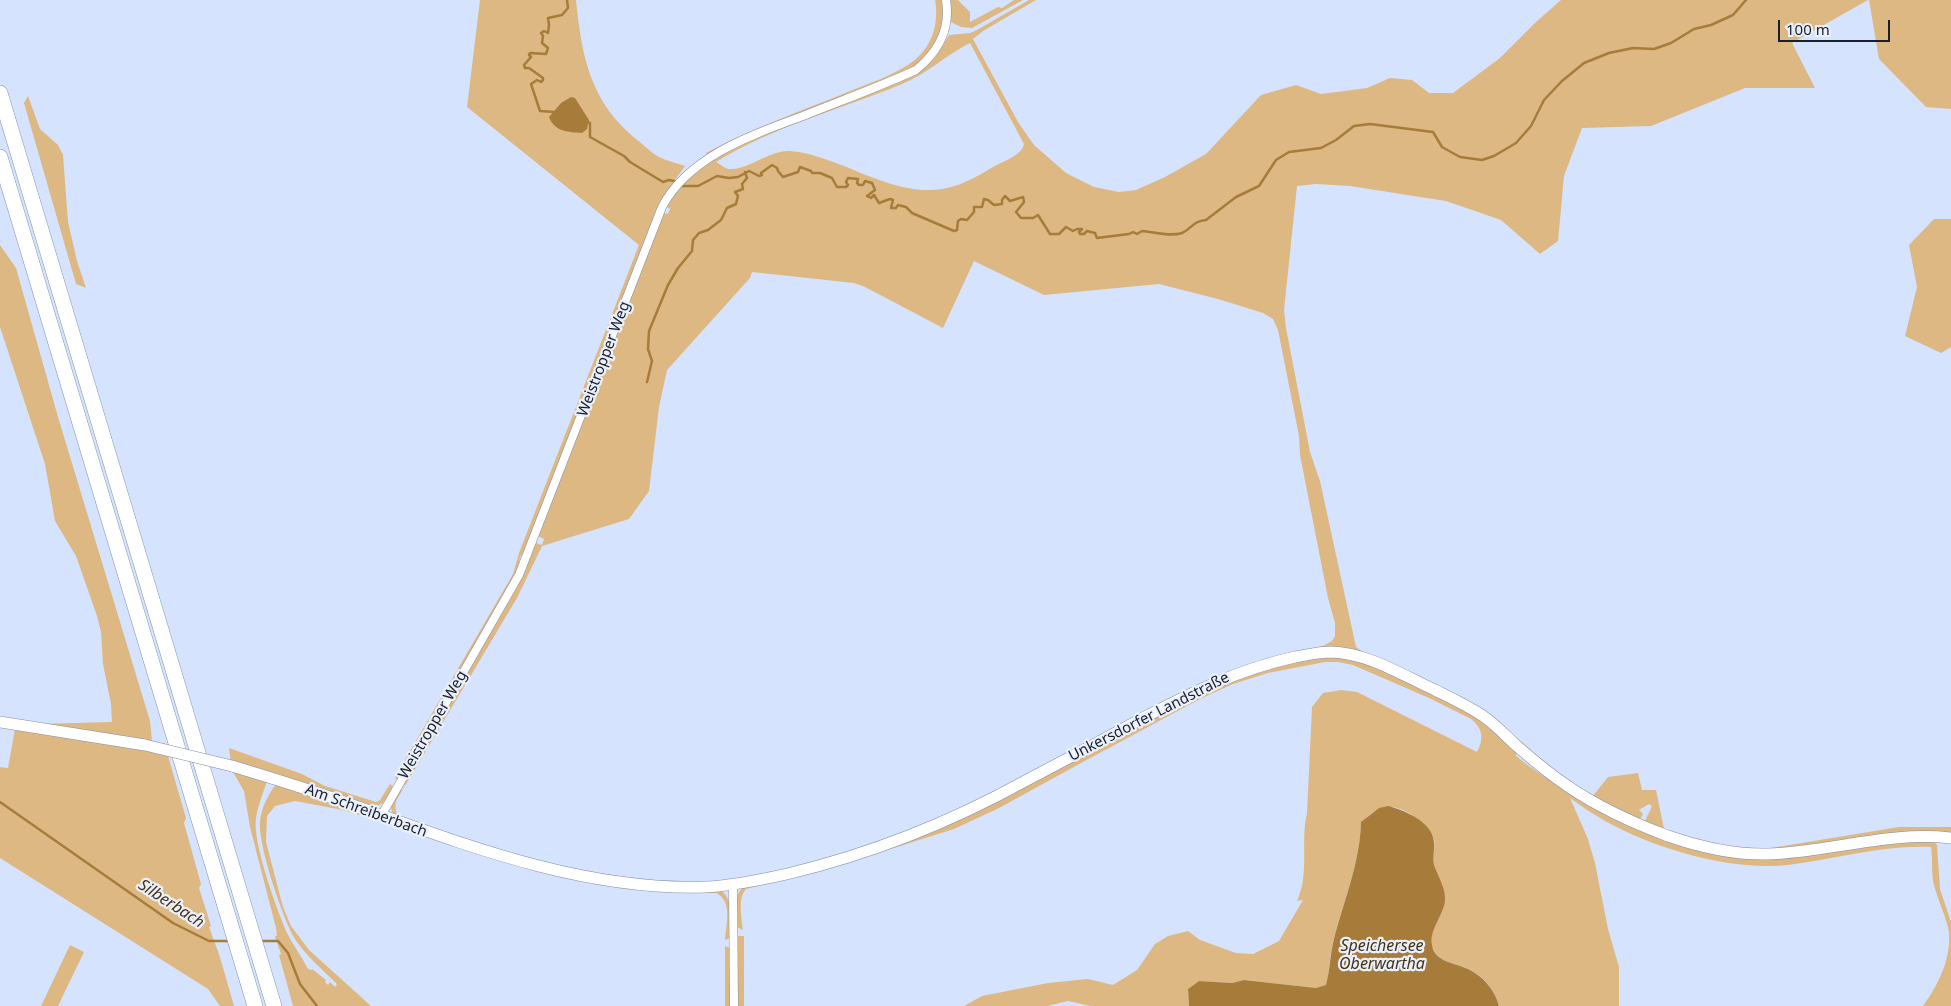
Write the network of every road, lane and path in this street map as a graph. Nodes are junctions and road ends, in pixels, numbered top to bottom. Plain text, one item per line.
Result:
1 (946, 0) edge
2 (0, 93) edge
3 (0, 157) edge
4 (0, 722) edge
5 (381, 816) junction
6 (1951, 838) edge
7 (733, 884) junction
8 (255, 1006) edge
9 (274, 1006) edge
10 (734, 1006) edge

1 - 5 street, Weistropper Weg
2 - 9 highway
3 - 8 highway
4 - 5 street, Am Schreiberbach, bridge
5 - 7 street, Am Schreiberbach
6 - 7 street, Unkersdorfer Landstraße
7 - 10 street

